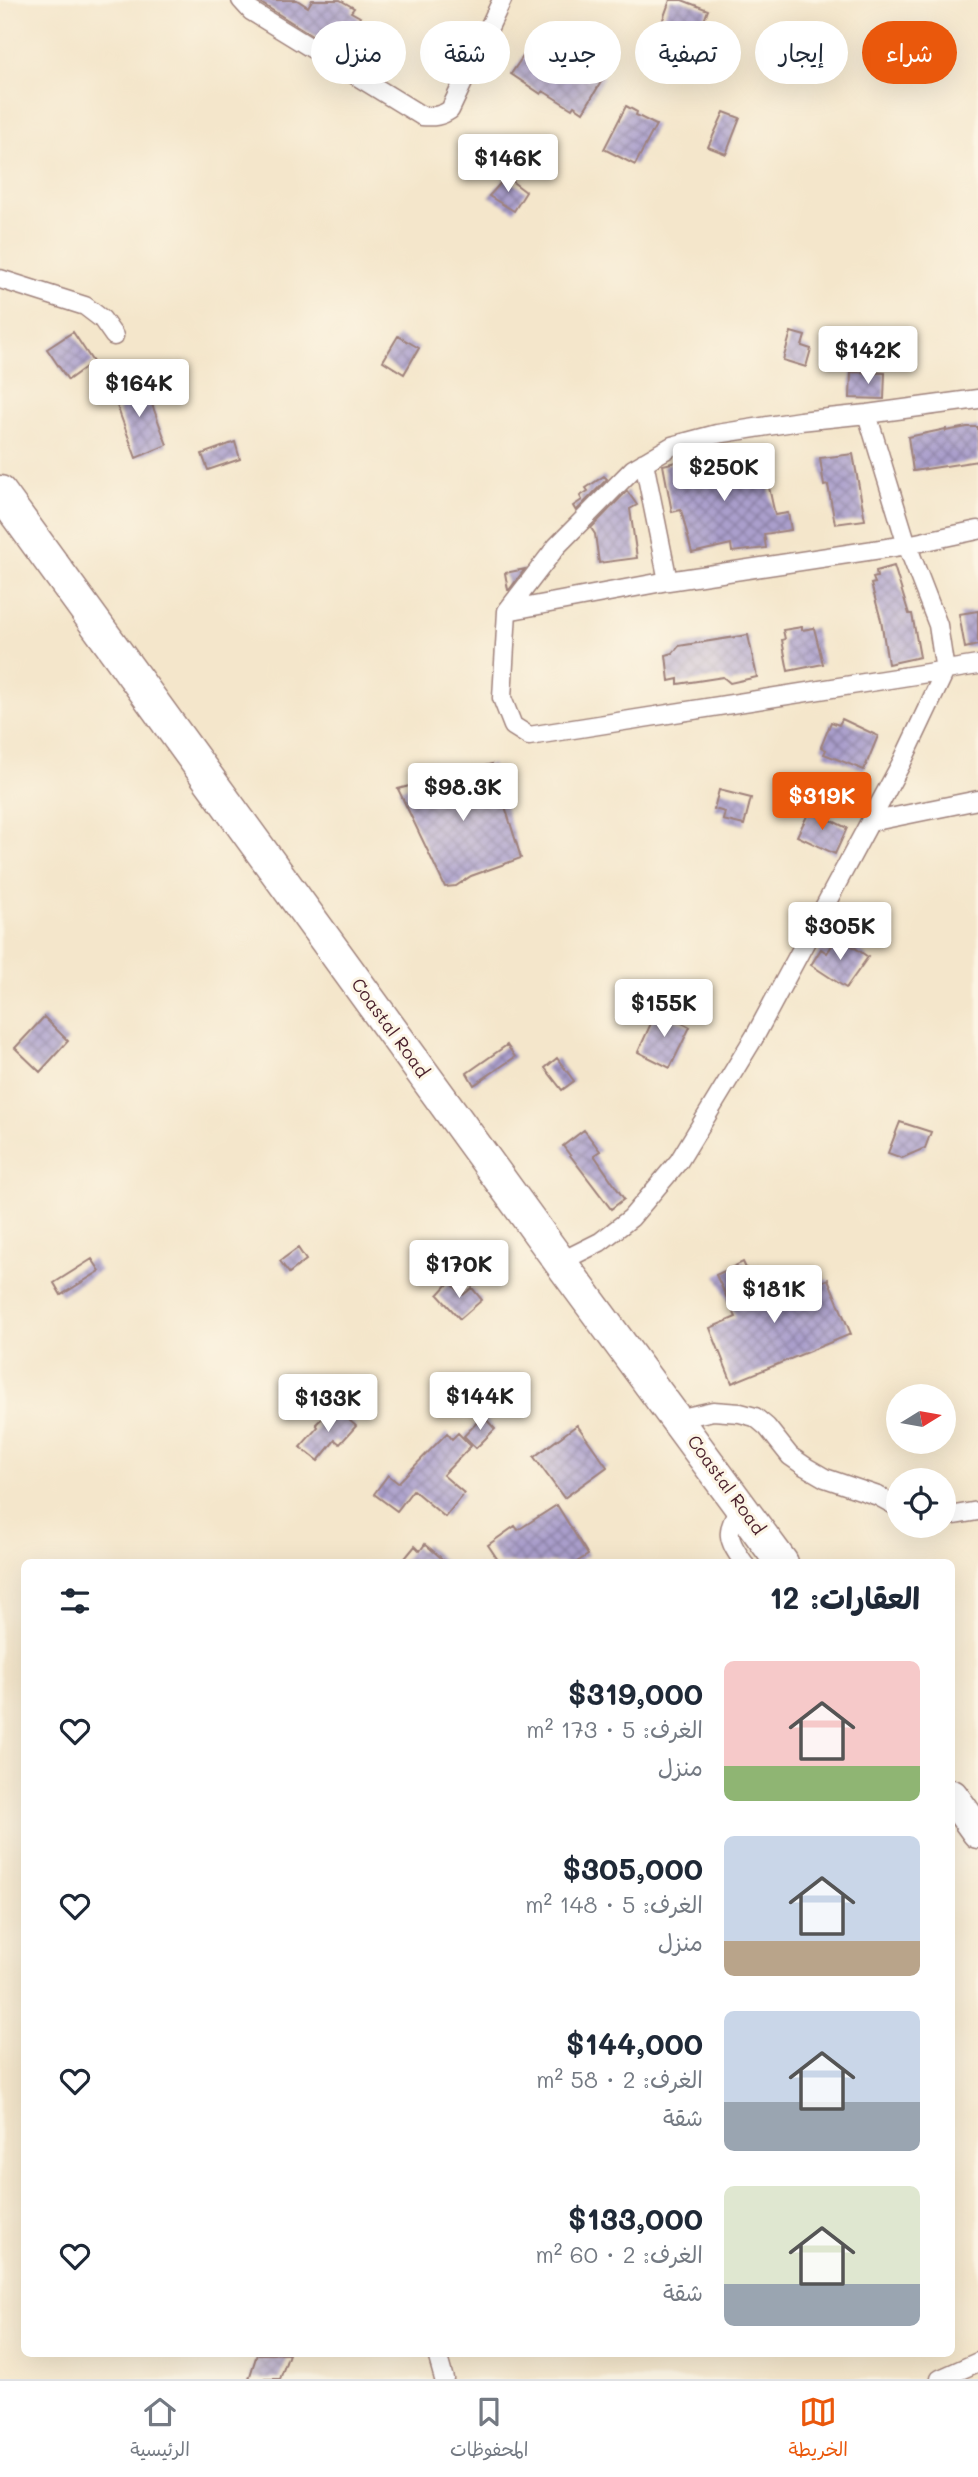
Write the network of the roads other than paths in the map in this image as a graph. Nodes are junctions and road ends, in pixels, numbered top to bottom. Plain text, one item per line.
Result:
1 (241, 0) edge
2 (502, 0) edge
3 (0, 279) edge
4 (114, 336) dead end
5 (978, 399) edge
6 (867, 414) junction
7 (645, 462) junction
8 (0, 492) edge
9 (978, 530) edge
10 (907, 545) junction
11 (668, 581) junction
12 (507, 611) junction
13 (978, 665) edge
14 (945, 671) junction
15 (978, 800) edge
16 (870, 822) junction
17 (561, 1262) junction
18 (677, 1419) junction
19 (886, 1500) edge
20 (742, 1507) junction
21 (978, 1511) edge
22 (956, 1515) edge
23 (742, 1559) edge
24 (779, 1559) edge
25 (955, 1800) edge
26 (978, 1832) edge
27 (438, 2357) edge
28 (978, 2362) edge
29 (444, 2379) edge
30 (940, 2379) edge

1 - 2 street
3 - 4 street
5 - 6 street
6 - 7 street
6 - 10 street
7 - 11 street
7 - 12 street
8 - 17 highway, Coastal Road
9 - 10 street
10 - 11 street
10 - 14 street
11 - 12 street
12 - 14 street
13 - 14 street
14 - 16 street
15 - 16 street
16 - 17 street
17 - 18 highway, Coastal Road
18 - 19 street
18 - 20 highway, Coastal Road
20 - 23 street
20 - 24 highway, Coastal Road
21 - 22 street
25 - 26 highway
27 - 29 street
28 - 30 street

